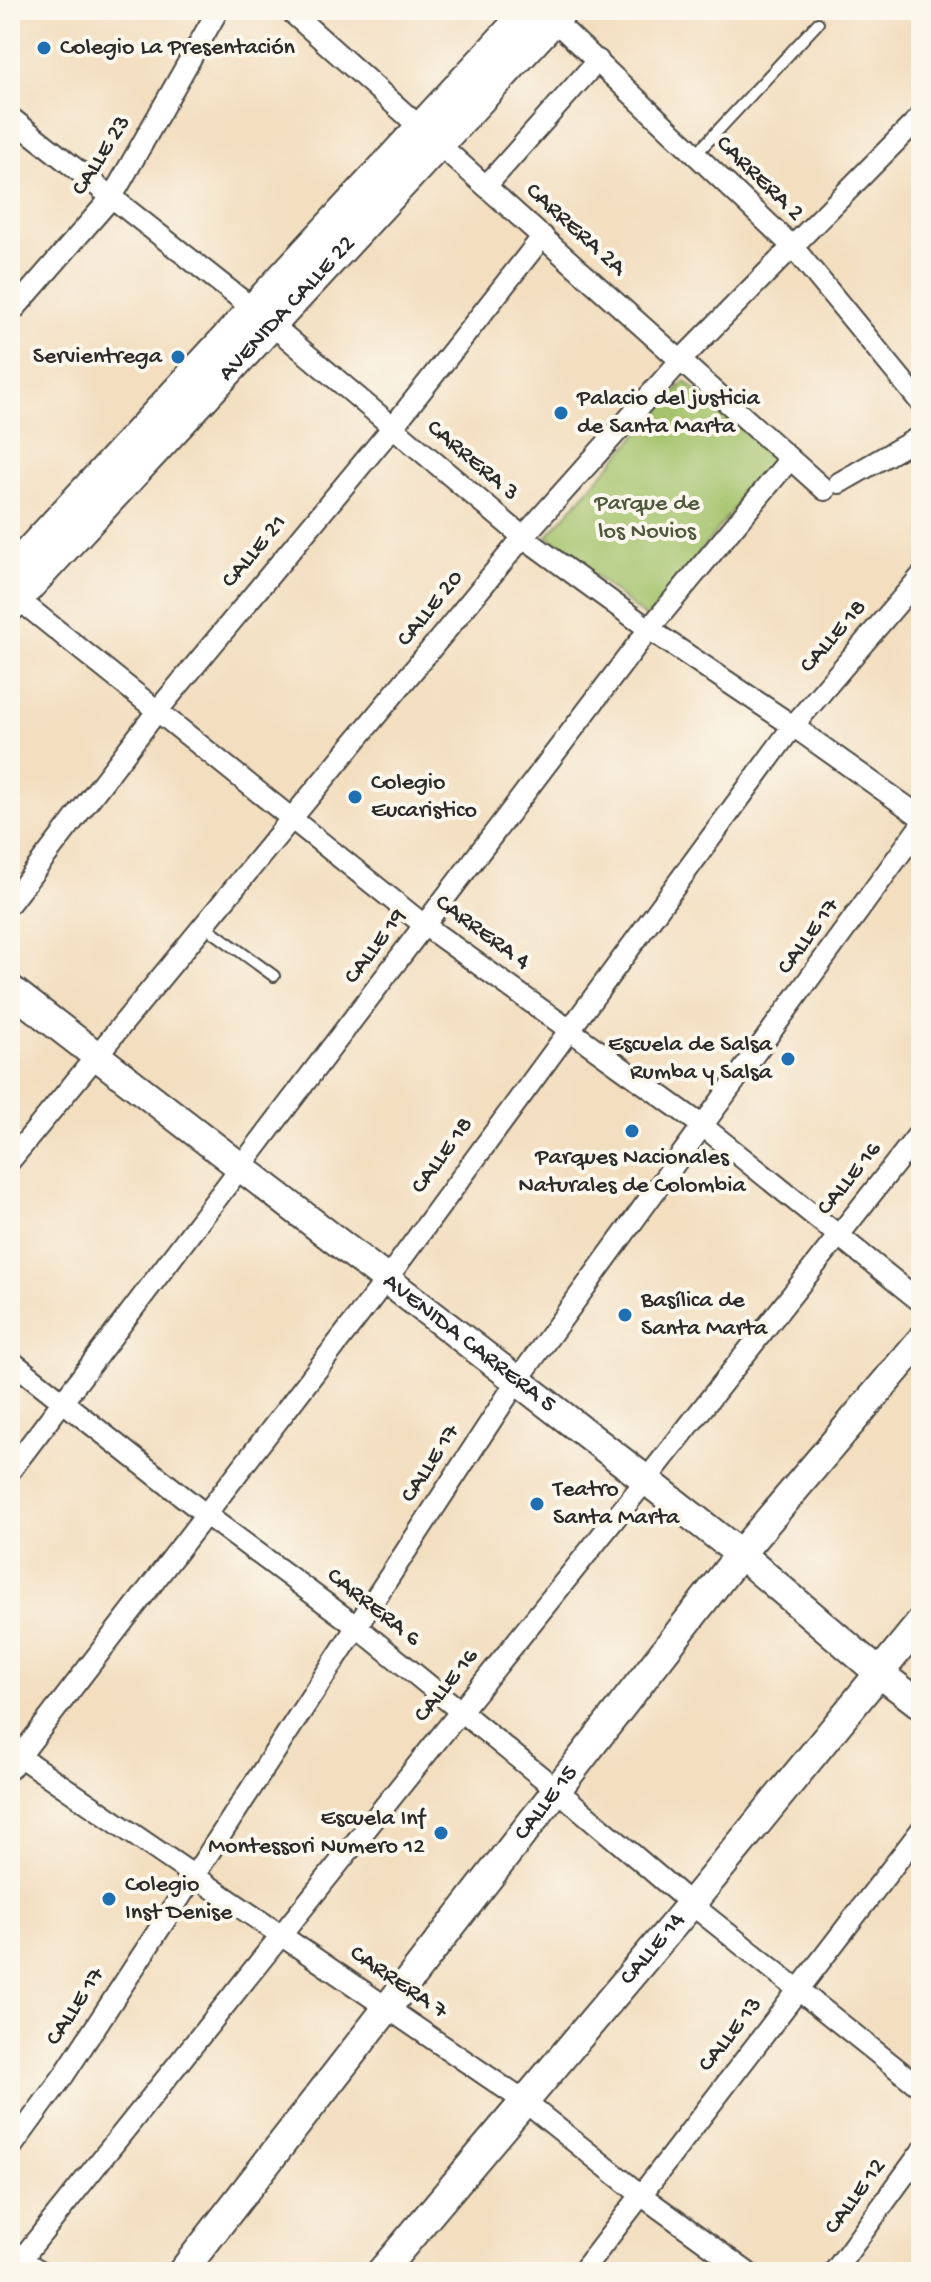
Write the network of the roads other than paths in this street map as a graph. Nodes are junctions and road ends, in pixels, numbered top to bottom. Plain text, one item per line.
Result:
1 (218, 10) edge
2 (289, 10) edge
3 (528, 10) edge
4 (554, 13) edge
5 (818, 23) dead end
6 (598, 60) junction
7 (921, 116) edge
8 (10, 117) edge
9 (430, 136) junction
10 (696, 154) junction
11 (486, 186) junction
12 (112, 197) junction
13 (543, 236) junction
14 (793, 247) junction
15 (10, 314) edge
16 (262, 317) junction
17 (681, 360) junction
18 (921, 403) edge
19 (392, 428) junction
20 (921, 436) edge
21 (790, 459) junction
22 (523, 537) junction
23 (10, 571) edge
24 (921, 576) edge
25 (12, 596) edge
26 (649, 629) junction
27 (158, 710) junction
28 (793, 726) junction
29 (921, 817) edge
30 (293, 820) junction
31 (921, 825) edge
32 (10, 903) edge
33 (424, 925) junction
34 (205, 926) junction
35 (274, 976) dead end
36 (10, 989) edge
37 (569, 1028) junction
38 (97, 1055) junction
39 (704, 1127) junction
40 (921, 1131) edge
41 (10, 1161) edge
42 (242, 1168) junction
43 (838, 1235) junction
44 (386, 1280) junction
45 (921, 1302) edge
46 (921, 1340) edge
47 (10, 1360) edge
48 (517, 1381) junction
49 (61, 1402) junction
50 (10, 1471) edge
51 (646, 1480) junction
52 (205, 1514) junction
53 (740, 1554) junction
54 (921, 1622) edge
55 (356, 1626) junction
56 (878, 1672) junction
57 (921, 1705) edge
58 (461, 1711) junction
59 (13, 1758) edge
60 (556, 1789) junction
61 (921, 1830) edge
62 (193, 1874) junction
63 (691, 1904) junction
64 (281, 1935) junction
65 (798, 1992) junction
66 (386, 2007) junction
67 (921, 2088) edge
68 (525, 2102) junction
69 (10, 2149) edge
70 (921, 2152) edge
71 (641, 2195) junction
72 (14, 2262) edge
73 (42, 2272) edge
74 (182, 2272) edge
75 (381, 2272) edge
76 (582, 2272) edge
77 (747, 2272) edge
78 (834, 2272) edge

1 - 12 street, CALLE 23
2 - 9 street, CARRERA 2A
3 - 9 street, AVENIDA CALLE 22
4 - 6 street, CARRERA 2
4 - 9 street, AVENIDA CALLE 22
5 - 10 lane
6 - 10 street, CARRERA 2
6 - 11 street
7 - 14 street, CALLE 20
8 - 12 street, CARRERA 3
9 - 11 street, CARRERA 2A
9 - 16 street, AVENIDA CALLE 22
10 - 14 street, CARRERA 2
11 - 13 street, CARRERA 2A
12 - 15 street, CALLE 23
12 - 16 street, CARRERA 3
13 - 17 street, CARRERA 2A
13 - 19 street, CALLE 21
14 - 17 street, CALLE 20
14 - 18 street, CARRERA 2
16 - 19 street, CARRERA 3
16 - 23 street, AVENIDA CALLE 22
16 - 25 street, AVENIDA CALLE 22
17 - 21 street, CARRERA 2A
17 - 22 street, CALLE 20
19 - 22 street, CARRERA 3
19 - 27 street, CALLE 21
20 - 21 street, CARRERA 2A
21 - 26 street, CALLE 19
22 - 26 street, CARRERA 3
22 - 30 street, CALLE 20
24 - 28 street, CALLE 18
25 - 27 street, CARRERA 4
26 - 28 street, CARRERA 3
26 - 33 street, CALLE 19
27 - 30 street, CARRERA 4
27 - 32 street, CALLE 21
28 - 29 street, CARRERA 3
28 - 37 street, CALLE 18
30 - 33 street, CARRERA 4
30 - 34 street, CALLE 20
31 - 39 street, CALLE 17
33 - 37 street, CARRERA 4
33 - 42 street, CALLE 19
34 - 35 lane
34 - 38 street, CALLE 20
36 - 38 street, AVENIDA CARRERA 5
37 - 39 street, CARRERA 4
37 - 44 street, CALLE 18
38 - 41 street, CALLE 20
38 - 42 street, AVENIDA CARRERA 5
39 - 43 street, CARRERA 4
39 - 48 street, CALLE 17
40 - 43 street, CALLE 16
42 - 44 street, AVENIDA CARRERA 5
42 - 49 street, CALLE 19
43 - 45 street, CARRERA 4
43 - 51 street, CALLE 16
44 - 48 street, AVENIDA CARRERA 5
44 - 52 street, CALLE 18
46 - 53 street, CALLE 15
47 - 49 street, CARRERA 6
48 - 51 street, AVENIDA CARRERA 5
48 - 55 street, CALLE 17
49 - 50 street, CALLE 19
49 - 52 street, CARRERA 6
51 - 53 street, AVENIDA CARRERA 5
51 - 58 street, CALLE 16
52 - 55 street, CARRERA 6
52 - 59 street, CALLE 18
53 - 56 street, AVENIDA CARRERA 5
53 - 60 street, CALLE 15
54 - 56 street, CALLE 14
55 - 58 street, CARRERA 6
55 - 62 street, CALLE 17
56 - 57 street, AVENIDA CARRERA 5
56 - 63 street, CALLE 14
58 - 60 street, CARRERA 6
58 - 64 street, CALLE 16
59 - 62 street, CARRERA 7
60 - 63 street, CARRERA 6
60 - 66 street, CALLE 15
61 - 65 street, CALLE 13
62 - 64 street, CARRERA 7
62 - 69 street, CALLE 17
63 - 65 street, CARRERA 6
63 - 68 street, CALLE 14
64 - 66 street, CARRERA 7
64 - 72 street, CALLE 16
65 - 67 street, CARRERA 6
65 - 71 street, CALLE 13
66 - 68 street, CARRERA 7
66 - 74 street, CALLE 15
68 - 71 street, CARRERA 7
68 - 75 street, CALLE 14
70 - 78 street, CALLE 12
71 - 76 street, CALLE 13
71 - 77 street, CARRERA 7
72 - 73 street

